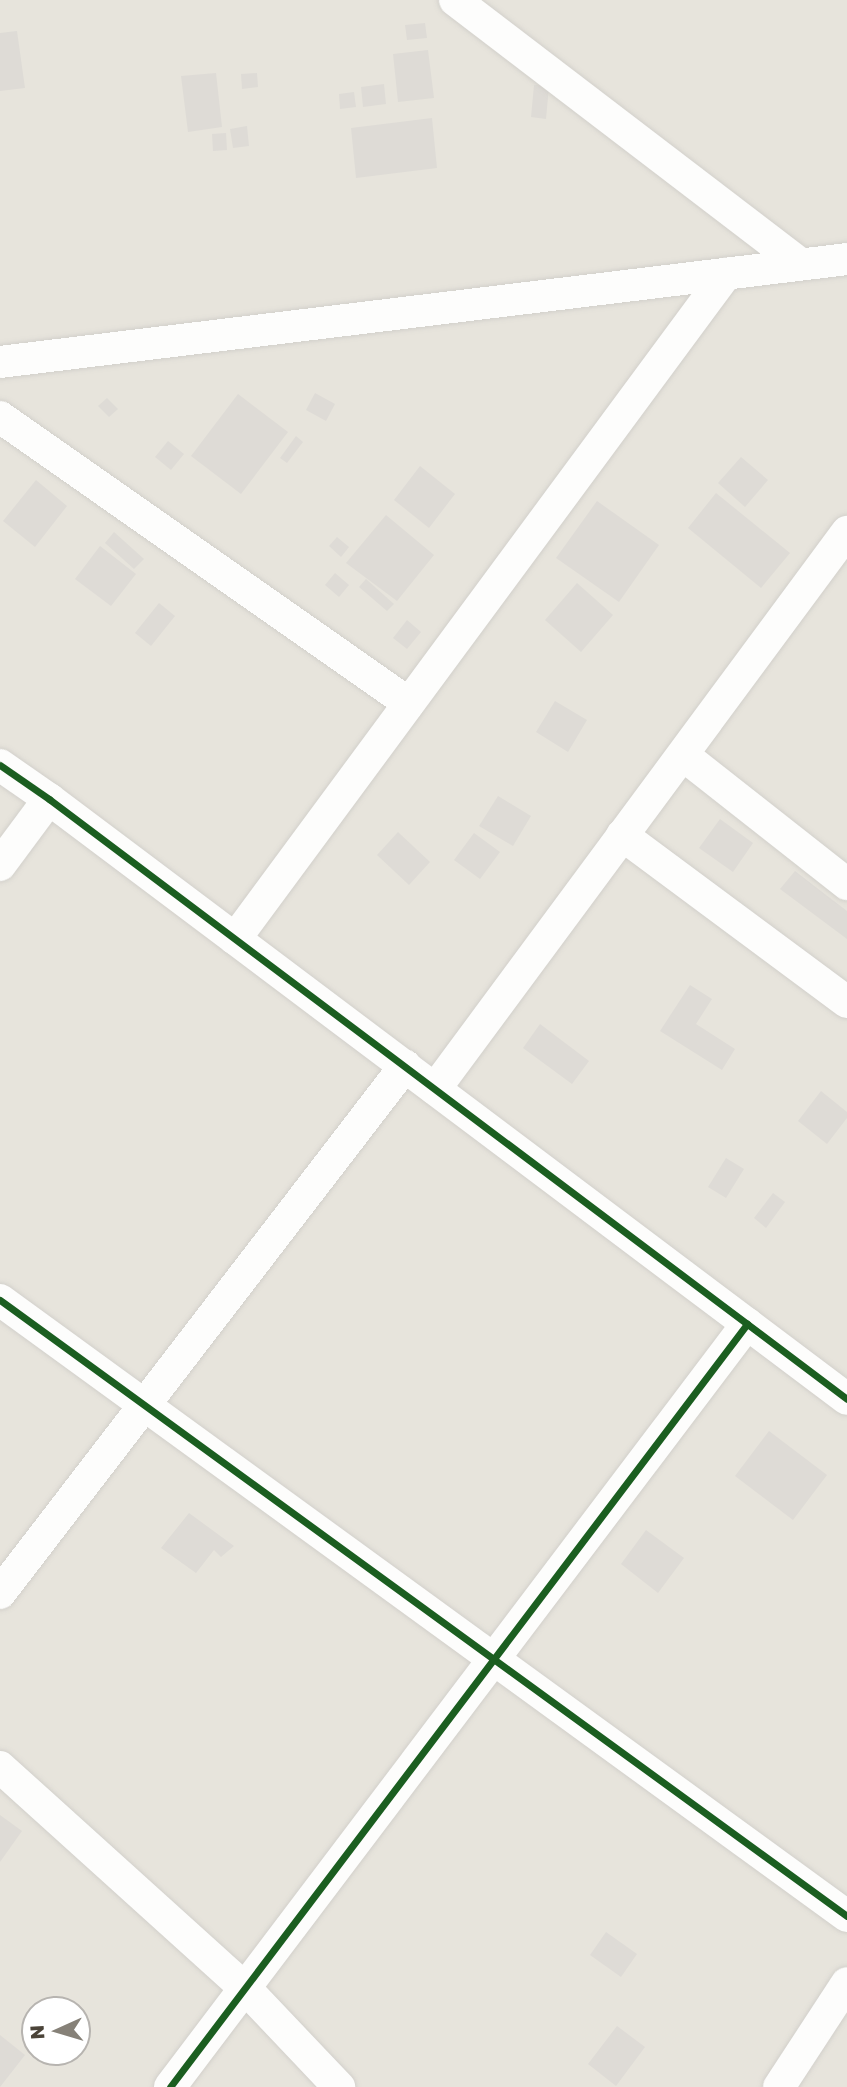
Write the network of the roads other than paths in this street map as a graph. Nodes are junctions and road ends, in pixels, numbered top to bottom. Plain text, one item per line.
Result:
1 (456, 0) edge
2 (847, 259) edge
3 (800, 264) junction
4 (726, 274) junction
5 (0, 362) edge
6 (0, 417) edge
7 (847, 531) edge
8 (409, 703) junction
9 (682, 755) junction
10 (0, 765) edge
11 (49, 799) junction
12 (622, 835) junction
13 (0, 865) edge
14 (847, 884) edge
15 (235, 939) junction
16 (847, 1002) edge
17 (405, 1066) junction
18 (435, 1089) junction
19 (0, 1300) edge
20 (747, 1324) junction
21 (847, 1399) edge
22 (144, 1406) junction
23 (0, 1593) edge
24 (494, 1659) junction
25 (0, 1767) edge
26 (847, 1916) edge
27 (847, 1983) edge
28 (245, 1988) junction
29 (170, 2087) edge
30 (339, 2087) edge
31 (779, 2087) edge

1 - 3 street
2 - 3 street
3 - 4 street
4 - 5 street
4 - 8 street
6 - 8 street
7 - 9 street
8 - 15 street
9 - 12 street
9 - 14 street
10 - 11 street
11 - 13 street
11 - 15 street
12 - 16 street
12 - 18 street
15 - 17 street
17 - 18 street
17 - 22 street
18 - 20 street
19 - 22 street
20 - 21 street
20 - 24 street
22 - 23 street
22 - 24 street
24 - 26 street
24 - 28 street
25 - 28 street
27 - 31 street
28 - 29 street
28 - 30 street

